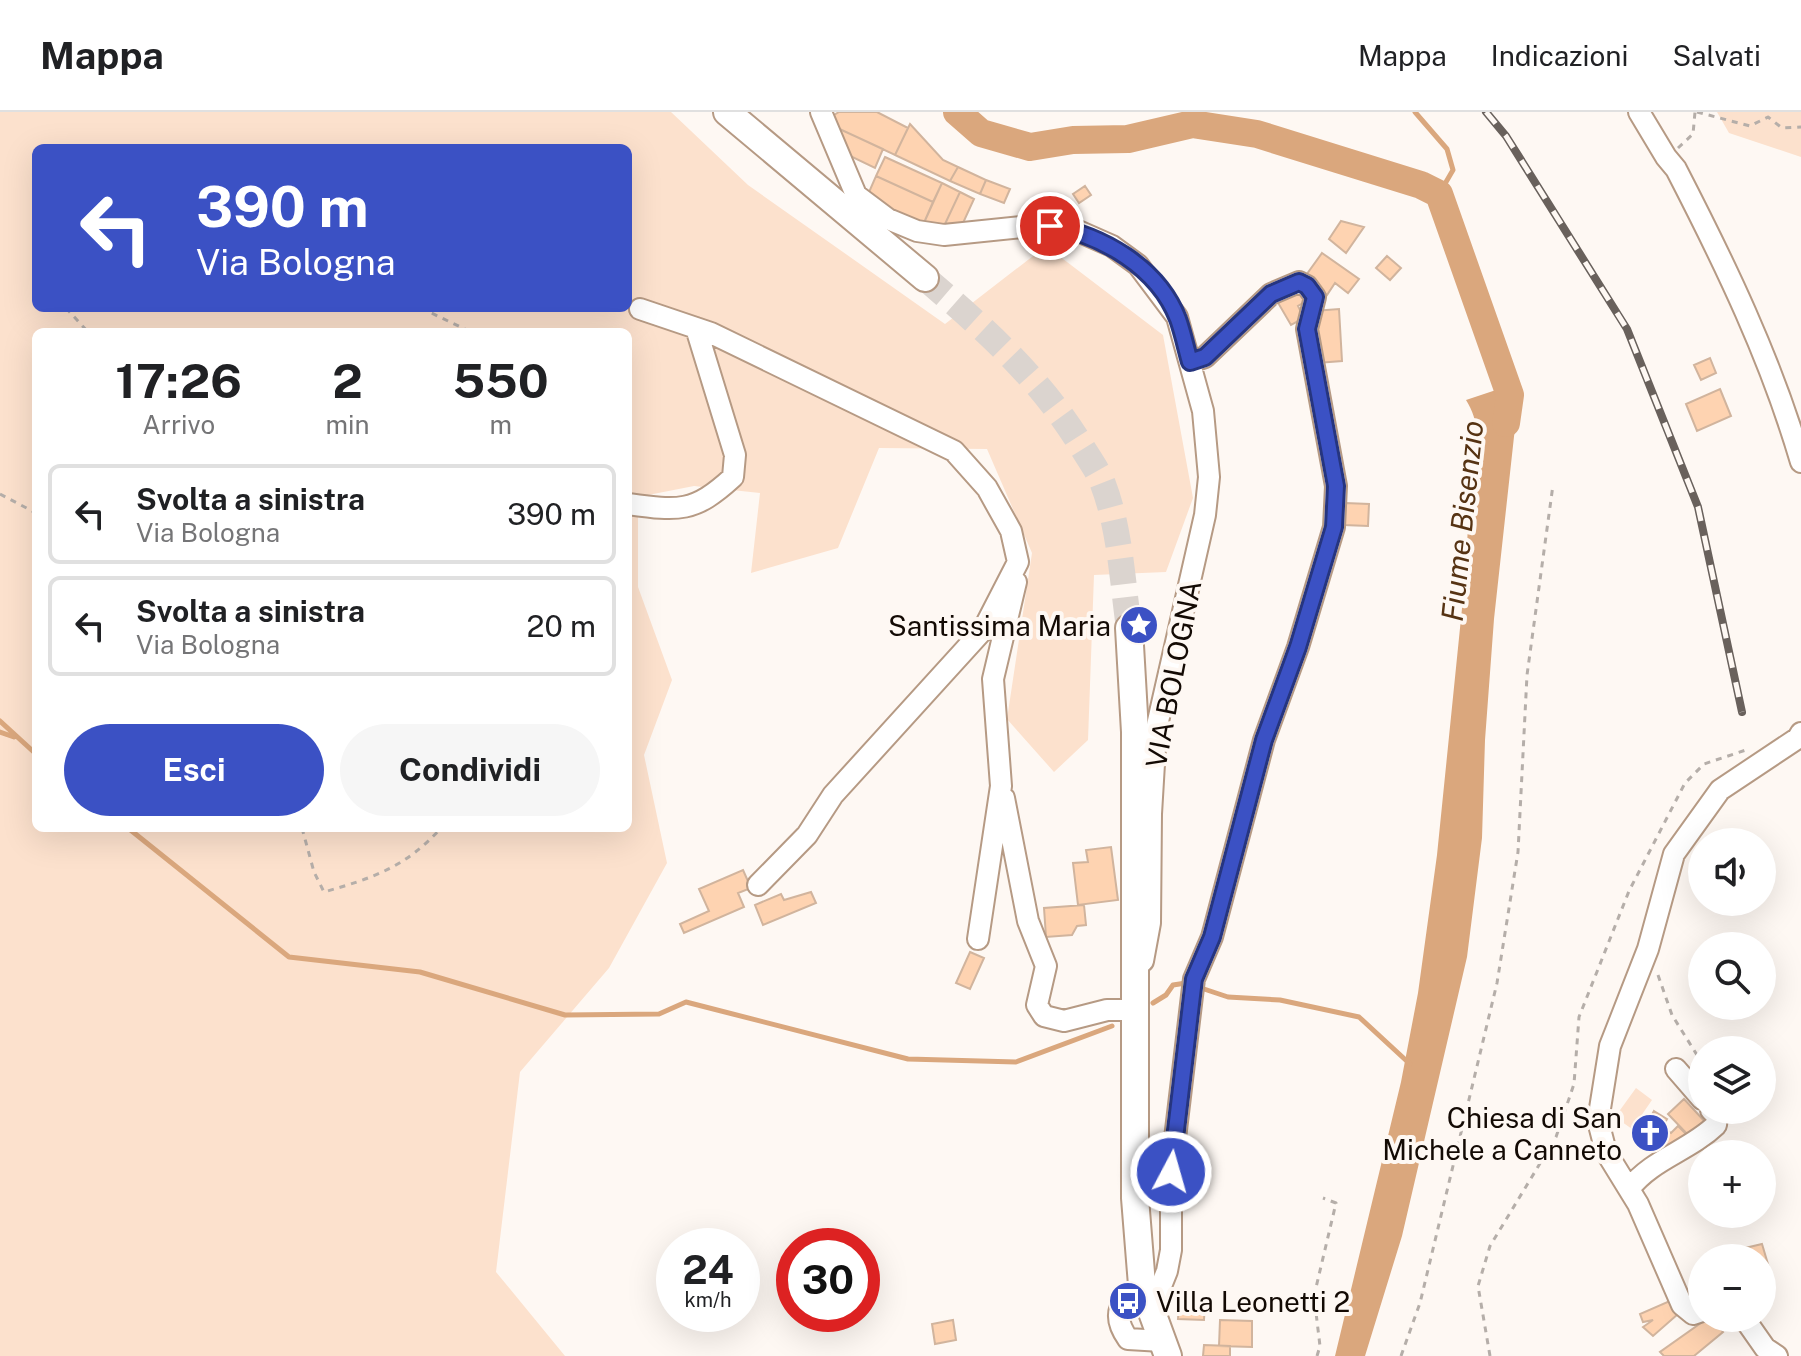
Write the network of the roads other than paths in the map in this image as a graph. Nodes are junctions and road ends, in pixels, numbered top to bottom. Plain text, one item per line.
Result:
1 (727, 112) edge
2 (821, 112) edge
3 (1639, 112) edge
4 (925, 278) tunnel mouth
5 (640, 309) dead end
6 (696, 328) junction
7 (1190, 362) junction
8 (1801, 462) edge
9 (632, 505) edge
10 (1018, 562) junction
11 (1129, 628) tunnel mouth
12 (1801, 733) edge
13 (1001, 786) junction
14 (758, 885) dead end
15 (978, 939) dead end
16 (1136, 999) junction
17 (1676, 1069) dead end
18 (1688, 1083) edge
19 (1716, 1124) edge
20 (1629, 1189) junction
21 (1142, 1285) junction
22 (1688, 1310) edge
23 (1151, 1311) junction
24 (1754, 1332) edge
25 (1165, 1349) edge
26 (1777, 1356) edge

1 - 4 main road
2 - 7 street, VIA BOLOGNA
3 - 8 street
5 - 6 street
6 - 9 street
6 - 10 street
7 - 16 street, VIA BOLOGNA
7 - 23 street
10 - 13 street
10 - 14 street
11 - 16 main road, VIA BOLOGNA
12 - 20 street
13 - 15 street
13 - 16 street
16 - 21 main road, VIA BOLOGNA
17 - 18 street
19 - 20 street
20 - 22 street
21 - 23 main road, VIA BOLOGNA
21 - 25 street
23 - 25 main road, VIA BOLOGNA
24 - 26 street

